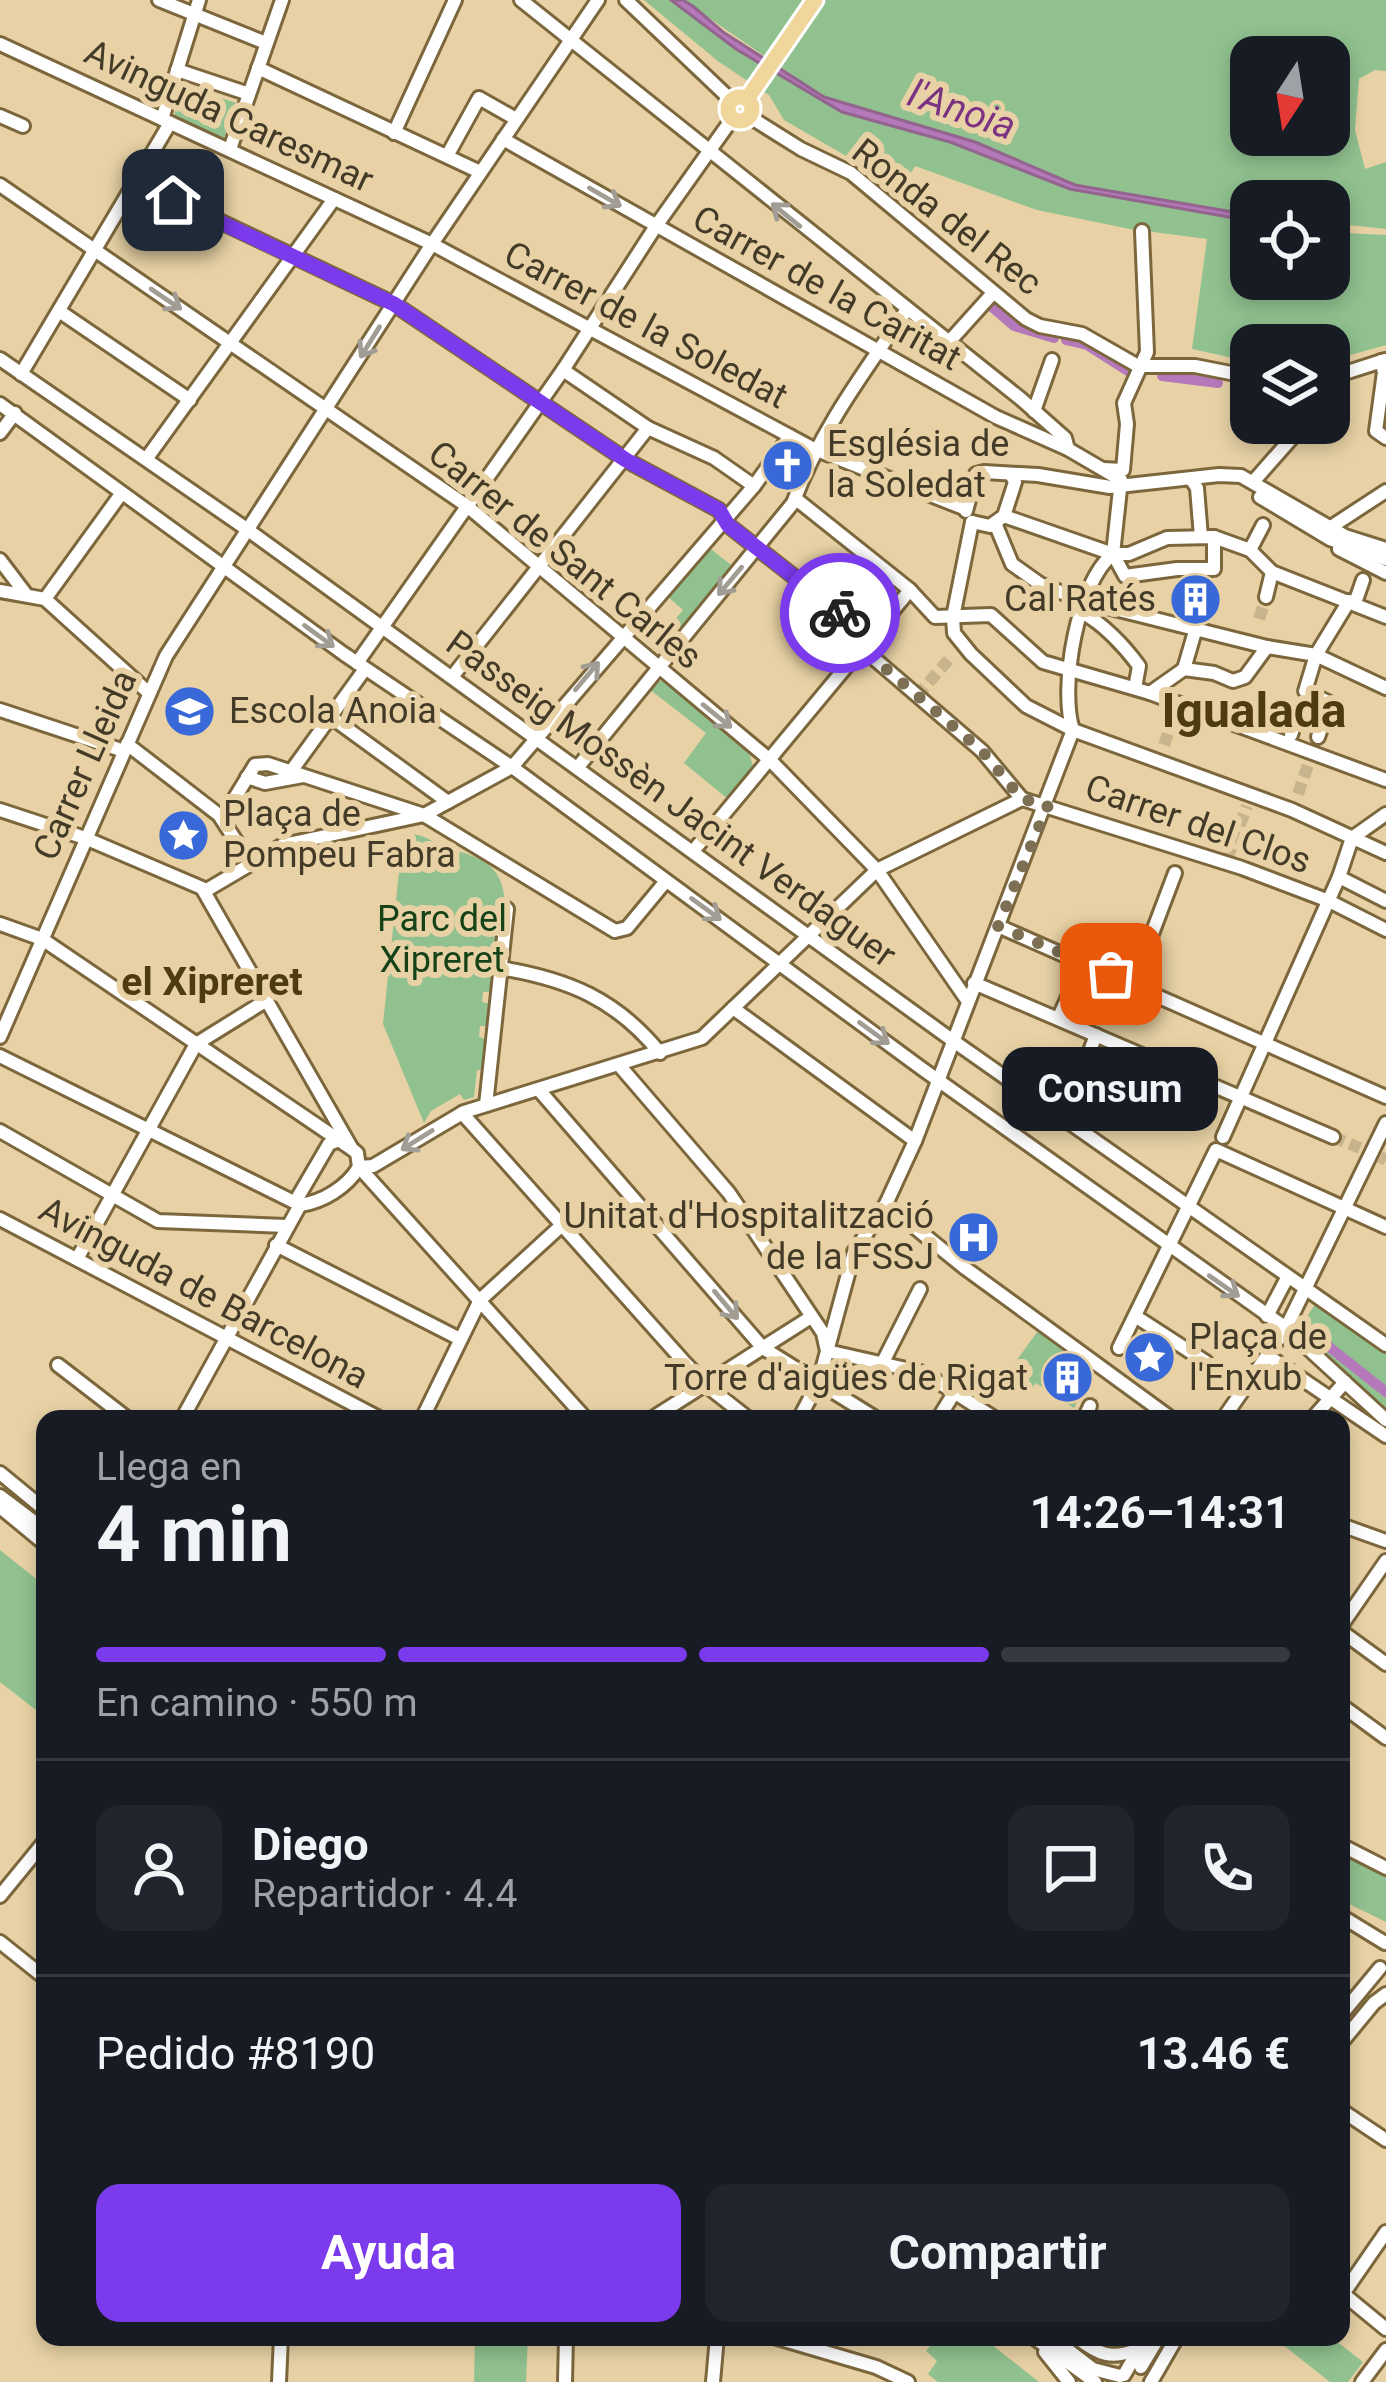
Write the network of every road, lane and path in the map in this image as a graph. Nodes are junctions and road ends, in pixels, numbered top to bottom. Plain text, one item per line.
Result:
1 (159, 0) edge
2 (200, 0) edge
3 (282, 0) edge
4 (455, 0) edge
5 (520, 0) edge
6 (598, 0) edge
7 (626, 0) edge
8 (814, 0) edge
9 (194, 16) junction
10 (571, 41) junction
11 (266, 43) junction
12 (0, 44) edge
13 (258, 68) junction
14 (177, 70) junction
15 (249, 94) junction
16 (743, 105) junction
17 (0, 116) edge
18 (516, 118) junction
19 (166, 121) junction
20 (22, 126) dead end
21 (394, 133) junction
22 (503, 139) junction
23 (230, 149) junction
24 (707, 152) junction
25 (447, 157) junction
26 (480, 172) junction
27 (133, 180) junction
28 (0, 185) edge
29 (334, 199) junction
30 (656, 226) junction
31 (1142, 231) dead end
32 (432, 244) junction
33 (95, 250) junction
34 (292, 257) junction
35 (993, 292) junction
36 (394, 304) junction
37 (58, 311) junction
38 (906, 311) junction
39 (590, 330) junction
40 (230, 343) junction
41 (949, 344) junction
42 (878, 351) junction
43 (0, 359) edge
44 (1052, 360) dead end
45 (1384, 360) edge
46 (1143, 366) junction
47 (563, 370) junction
48 (1350, 372) edge
49 (1230, 373) edge
50 (21, 374) junction
51 (190, 400) junction
52 (540, 403) junction
53 (0, 404) edge
54 (327, 412) junction
55 (1036, 412) junction
56 (15, 413) junction
57 (649, 428) junction
58 (0, 434) edge
59 (1029, 434) junction
60 (790, 436) junction
61 (1386, 438) edge
62 (1286, 444) edge
63 (814, 449) junction
64 (1068, 449) junction
65 (147, 458) junction
66 (626, 460) junction
67 (1102, 469) junction
68 (1012, 476) junction
69 (1197, 478) junction
70 (1253, 482) junction
71 (1123, 485) junction
72 (754, 486) junction
73 (1386, 490) edge
74 (122, 494) junction
75 (796, 499) junction
76 (467, 506) junction
77 (969, 516) junction
78 (724, 518) junction
79 (1000, 519) junction
80 (1263, 525) dead end
81 (248, 530) junction
82 (1330, 533) junction
83 (1208, 537) junction
84 (757, 548) junction
85 (1251, 548) junction
86 (1386, 549) edge
87 (1113, 554) junction
88 (1386, 559) edge
89 (0, 560) edge
90 (539, 566) junction
91 (224, 568) junction
92 (1201, 569) junction
93 (1272, 572) junction
94 (1366, 572) junction
95 (1386, 573) edge
96 (15, 574) junction
97 (910, 590) junction
98 (4, 591) edge
99 (26, 592) junction
100 (1266, 597) tunnel mouth
101 (45, 599) junction
102 (1181, 601) dead end
103 (1352, 602) junction
104 (1082, 607) junction
105 (953, 616) junction
106 (1386, 617) edge
107 (381, 627) junction
108 (1196, 628) junction
109 (620, 638) junction
110 (867, 643) junction
111 (964, 645) junction
112 (1268, 647) junction
113 (1316, 655) junction
114 (951, 656) tunnel mouth
115 (361, 666) junction
116 (658, 668) junction
117 (1184, 669) junction
118 (1070, 670) junction
119 (452, 677) junction
120 (1135, 688) junction
121 (1386, 688) edge
122 (149, 692) junction
123 (1150, 693) junction
124 (1300, 707) dead end
125 (0, 710) edge
126 (331, 717) junction
127 (1073, 730) junction
128 (536, 736) junction
129 (1290, 740) junction
130 (1164, 745) tunnel mouth
131 (126, 748) junction
132 (1314, 748) junction
133 (770, 760) junction
134 (1158, 762) junction
135 (512, 767) junction
136 (578, 767) junction
137 (298, 773) junction
138 (1386, 780) edge
139 (1298, 794) tunnel mouth
140 (1022, 799) junction
141 (448, 802) junction
142 (1048, 805) junction
143 (0, 810) edge
144 (1292, 810) junction
145 (424, 814) junction
146 (1386, 814) edge
147 (222, 820) junction
148 (85, 838) junction
149 (1352, 838) junction
150 (694, 850) junction
151 (1386, 853) edge
152 (251, 864) junction
153 (511, 867) junction
154 (877, 870) junction
155 (1174, 873) dead end
156 (1339, 878) junction
157 (666, 881) junction
158 (509, 886) dead end
159 (205, 891) junction
160 (1329, 901) junction
161 (1386, 902) edge
162 (507, 909) dead end
163 (0, 924) edge
164 (998, 926) junction
165 (1386, 931) edge
166 (811, 937) junction
167 (42, 939) junction
168 (780, 964) junction
169 (1083, 964) junction
170 (500, 968) junction
171 (974, 983) junction
172 (1133, 984) junction
173 (267, 1000) junction
174 (968, 1000) junction
175 (734, 1008) junction
176 (1059, 1017) junction
177 (1096, 1034) junction
178 (0, 1036) edge
179 (952, 1040) junction
180 (1264, 1042) junction
181 (196, 1044) junction
182 (660, 1053) junction
183 (0, 1056) edge
184 (620, 1065) junction
185 (938, 1081) junction
186 (539, 1090) junction
187 (1386, 1097) edge
188 (1240, 1098) junction
189 (486, 1106) junction
190 (462, 1113) junction
191 (1065, 1117) junction
192 (1386, 1123) edge
193 (147, 1127) junction
194 (0, 1131) edge
195 (1333, 1138) tunnel mouth
196 (337, 1141) junction
197 (915, 1142) junction
198 (1220, 1143) junction
199 (352, 1149) junction
200 (359, 1167) junction
201 (111, 1193) junction
202 (886, 1204) junction
203 (300, 1205) junction
204 (1190, 1206) junction
205 (1342, 1207) junction
206 (0, 1219) edge
207 (286, 1226) junction
208 (562, 1226) junction
209 (1386, 1227) edge
210 (276, 1246) junction
211 (1168, 1246) junction
212 (77, 1259) junction
213 (1287, 1278) junction
214 (920, 1289) dead end
215 (1304, 1290) junction
216 (480, 1300) junction
217 (1135, 1316) junction
218 (1267, 1316) junction
219 (811, 1317) junction
220 (1286, 1328) junction
221 (227, 1340) junction
222 (460, 1340) junction
223 (1386, 1345) edge
224 (763, 1348) junction
225 (1119, 1348) dead end
226 (827, 1351) junction
227 (1268, 1357) junction
228 (1206, 1362) dead end
229 (882, 1364) junction
230 (58, 1365) dead end
231 (1109, 1369) junction
232 (819, 1381) junction
233 (1345, 1382) junction
234 (706, 1386) junction
235 (1099, 1388) dead end
236 (954, 1393) junction
237 (1330, 1401) junction
238 (116, 1410) edge
239 (187, 1410) edge
240 (363, 1410) edge
241 (426, 1410) edge
242 (578, 1410) edge
243 (666, 1410) edge
244 (737, 1410) edge
245 (804, 1410) edge
246 (863, 1410) edge
247 (944, 1410) edge
248 (981, 1410) edge
249 (1161, 1410) edge
250 (1230, 1410) edge
251 (1321, 1410) edge
252 (1344, 1410) edge
253 (1350, 1414) edge
254 (1386, 1420) edge
255 (1386, 1436) edge
256 (0, 1473) edge
257 (0, 1496) edge
258 (36, 1503) edge
259 (0, 1507) edge
260 (36, 1523) edge
261 (1350, 1528) edge
262 (36, 1537) edge
263 (1386, 1541) edge
264 (1386, 1561) edge
265 (1350, 1615) edge
266 (1350, 1636) edge
267 (1386, 1664) edge
268 (1350, 1712) edge
269 (1386, 1738) edge
270 (1350, 1850) edge
271 (36, 1852) edge
272 (1386, 1868) edge
273 (0, 1896) edge
274 (1350, 1921) edge
275 (0, 1942) edge
276 (1386, 1943) edge
277 (1380, 1968) junction
278 (36, 1971) edge
279 (1386, 1982) edge
280 (1386, 1994) edge
281 (1350, 2004) edge
282 (1350, 2032) edge
283 (1350, 2116) edge
284 (1386, 2140) edge
285 (1386, 2232) edge
286 (1350, 2282) edge
287 (1350, 2300) edge
288 (1386, 2329) edge
289 (281, 2346) edge
290 (566, 2346) edge
291 (716, 2346) edge
292 (805, 2346) edge
293 (1040, 2346) edge
294 (1045, 2346) edge
295 (1070, 2346) edge
296 (1078, 2346) edge
297 (1136, 2346) edge
298 (1141, 2346) edge
299 (1154, 2346) edge
300 (1173, 2346) edge
301 (1386, 2350) edge
302 (1140, 2375) edge
303 (1161, 2375) edge
304 (1120, 2378) edge
305 (279, 2382) edge
306 (565, 2382) edge
307 (713, 2382) edge
308 (908, 2382) edge
309 (1069, 2382) edge
310 (1095, 2382) edge
311 (1151, 2382) edge
312 (1362, 2382) edge

1 - 9 street
2 - 9 street
3 - 11 street
4 - 21 street
5 - 10 street
6 - 10 street, Carrer Lleida
7 - 16 street, Ronda del Rec
8 - 16 main road
9 - 11 street
9 - 14 street
10 - 18 street, Carrer Lleida
10 - 24 street
11 - 13 street
12 - 19 street, Avinguda Caresmar
13 - 15 street
13 - 21 street
14 - 15 street
14 - 19 street
15 - 23 street
16 - 24 street
16 - 35 street, Ronda del Rec
17 - 20 street
18 - 22 street, Carrer Lleida
18 - 25 street
19 - 23 street, Avinguda Caresmar
19 - 27 street
21 - 25 street
22 - 26 street, Carrer Lleida
22 -> 30 street, Carrer de la Caritat
23 - 29 street, Avinguda Caresmar
24 - 30 street
38 -> 24 street
25 - 26 street
26 - 32 street, Carrer Lleida
27 - 33 street
27 - 34 street
28 - 33 street, Carrer de Sant Carles
29 - 32 street, Avinguda Caresmar
29 - 34 street
30 - 39 street
30 - 42 street, Carrer de la Caritat
31 - 46 street
32 - 36 street, Carrer Lleida
32 - 39 street, Carrer de la Soledat
33 - 37 street
33 -> 40 street, Carrer de Sant Carles
34 - 36 street
34 - 40 street
35 - 41 street
35 - 46 street, Ronda del Rec
36 - 52 street
36 -> 54 street, Carrer Lleida
37 - 50 street
37 - 51 street
38 - 41 street
38 - 42 street
39 - 47 street
39 - 60 street, Carrer de la Soledat
40 - 51 street
40 - 54 street, Carrer de Sant Carles
41 - 55 street
42 - 59 street, Carrer de la Caritat
42 - 63 street
43 - 50 street, Passeig Mossèn Jacint Verdaguer
44 - 55 street
45 - 48 street
45 - 61 street
46 - 49 street, Ronda del Rec
46 - 67 street
47 - 52 street
47 - 57 street
50 - 65 street, Passeig Mossèn Jacint Verdaguer
51 - 65 street
52 - 66 street
52 - 76 street
53 - 56 street, Passeig Mossèn Jacint Verdaguer
54 - 76 street, Carrer de Sant Carles
54 - 81 street, Carrer Lleida
55 - 59 street
55 - 64 street
56 - 58 street
56 - 74 street, Passeig Mossèn Jacint Verdaguer
57 - 66 street
57 - 72 street
59 - 64 street, Carrer de la Caritat
60 - 63 street, Carrer de la Soledat
60 - 72 street
62 - 70 street
63 - 75 street
63 - 77 street, Carrer de la Soledat
64 - 67 street, Carrer de la Caritat
65 - 81 street, Passeig Mossèn Jacint Verdaguer
66 - 78 street
66 - 90 street
67 - 71 street, Carrer de la Caritat
68 - 71 street
68 - 77 street
68 - 79 street
69 - 70 street
69 - 71 street
69 - 82 street
69 - 83 street
70 - 82 street
71 - 87 street
72 - 78 street
73 - 82 street
74 - 91 street, Passeig Mossèn Jacint Verdaguer
74 - 101 street
75 - 84 street
75 - 97 street
76 - 90 street, Carrer de Sant Carles
76 - 107 street
77 - 79 street, Carrer de la Soledat
77 - 105 street
78 - 84 street
78 - 109 street
79 - 87 street
79 - 104 street
80 - 85 street
81 - 91 street, Carrer Lleida
81 - 107 street, Passeig Mossèn Jacint Verdaguer
82 - 86 street
82 - 88 street
82 - 94 street
83 - 85 street
83 - 87 street
83 - 92 street
84 - 110 street
84 -> 116 street
85 - 93 street
87 - 92 street
87 - 104 street
89 - 96 street
90 - 109 street, Carrer de Sant Carles
90 - 119 street
91 -> 115 street, Passeig Mossèn Jacint Verdaguer
91 - 122 street, Carrer Lleida
92 - 102 street
93 - 100 street
93 - 103 street
94 - 95 street
94 - 103 street
96 - 98 street
96 - 99 street
97 - 105 street
97 - 110 street
98 - 99 street
99 - 101 street
101 - 122 street
103 - 106 street
103 - 113 street
104 - 108 street
104 - 118 street
104 - 120 street
105 - 111 street
105 - 118 street
107 - 115 street
107 - 119 street, Passeig Mossèn Jacint Verdaguer
108 - 112 street
108 - 117 street
109 - 116 street, Carrer de Sant Carles
128 -> 109 street
110 - 133 street
110 - 140 street
111 - 114 street
111 - 127 street
112 - 113 street
112 - 117 street
113 - 121 street
113 - 132 street
115 - 126 street
115 - 135 street, Passeig Mossèn Jacint Verdaguer
116 -> 133 street, Carrer de Sant Carles
116 - 136 street
117 - 123 street
118 - 120 street
118 - 127 street
119 - 128 street, Passeig Mossèn Jacint Verdaguer
120 - 123 street
122 - 131 street, Carrer Lleida
123 - 129 street
124 - 129 street
125 - 131 street
126 - 137 street
126 - 141 street
127 - 134 street
127 - 142 street
128 - 135 street
128 - 136 street, Passeig Mossèn Jacint Verdaguer
129 - 132 street
130 - 134 street
131 - 147 street
131 - 148 street, Carrer Lleida
132 - 138 street
133 - 150 street
133 - 154 street, Carrer de Sant Carles
134 - 144 street
135 - 141 street
135 - 157 street, Passeig Mossèn Jacint Verdaguer
136 - 150 street, Passeig Mossèn Jacint Verdaguer
137 - 145 street
137 - 147 street
139 - 144 street
140 - 142 street, Carrer del Clos
140 - 154 street
141 - 145 street
142 - 160 street, Carrer del Clos
142 - 164 street
143 - 148 street
144 - 149 street
145 - 152 street
145 - 153 street
146 - 149 street
147 - 152 street
148 - 159 street
148 - 167 street, Carrer Lleida
149 - 151 street
149 - 156 street
150 - 166 street, Passeig Mossèn Jacint Verdaguer
152 - 159 street
153 - 157 street
153 - 158 street
154 - 166 street
154 - 174 street, Carrer de Sant Carles
155 - 172 street
156 - 160 street
156 - 161 street
157 -> 168 street, Passeig Mossèn Jacint Verdaguer
159 - 173 street
160 - 165 street, Carrer del Clos
160 - 180 street
162 - 170 street
163 - 167 street
164 - 169 street
164 - 171 street
166 - 168 street
166 - 179 street, Passeig Mossèn Jacint Verdaguer
167 - 178 street, Carrer Lleida
167 - 181 street
168 - 175 street
168 -> 185 street, Passeig Mossèn Jacint Verdaguer
169 - 172 street
169 - 176 street
170 - 182 street
170 - 189 street
171 - 174 street
171 - 176 street
172 - 180 street
173 - 181 street
173 - 199 street
174 - 179 street
175 - 182 street
175 - 197 street
176 - 177 street
177 - 188 street
177 - 191 street
179 - 185 street
179 - 191 street, Passeig Mossèn Jacint Verdaguer
180 - 187 street
180 - 188 street
181 - 193 street
181 - 196 street
182 - 184 street
183 - 193 street
184 - 186 street
184 - 219 street
185 - 197 street
185 - 211 street, Passeig Mossèn Jacint Verdaguer
186 - 189 street
186 -> 224 street
188 - 195 street
188 - 198 street
189 - 190 street
190 -> 200 street
190 - 208 street
191 - 204 street, Passeig Mossèn Jacint Verdaguer
192 - 205 street
193 - 201 street
193 - 203 street
194 - 201 street
196 - 199 street
196 - 203 street
197 - 202 street
198 - 204 street
198 - 205 street
199 - 200 street
200 - 203 street
200 - 216 street
201 - 207 street
201 - 212 street
202 - 226 street
202 - 231 street
203 - 207 street
204 - 211 street
204 - 213 street, Passeig Mossèn Jacint Verdaguer
205 - 209 street
205 - 215 street
206 - 212 street, Avinguda de Barcelona
207 - 210 street
208 - 216 street
208 - 234 street
210 - 221 street
210 - 222 street
211 - 217 street
211 -> 218 street, Passeig Mossèn Jacint Verdaguer
212 - 221 street, Avinguda de Barcelona
213 - 215 street, Passeig Mossèn Jacint Verdaguer
213 - 218 street
214 - 229 street
215 - 220 street
215 - 223 street, Passeig Mossèn Jacint Verdaguer
216 - 222 street
216 - 242 street
217 - 225 street
217 - 228 street
218 - 220 street, Passeig Mossèn Jacint Verdaguer
219 - 224 street
219 - 226 street
220 - 227 street
220 - 233 street, Passeig Mossèn Jacint Verdaguer
221 - 239 street
221 - 240 street, Avinguda de Barcelona
222 - 241 street
224 - 232 street
224 - 234 street
226 - 229 street
226 - 232 street
227 - 237 street
227 - 250 street
229 - 236 street
230 - 238 street
231 - 235 street
231 - 249 street
232 - 245 street
232 - 246 street
233 - 237 street
233 - 254 street, Passeig Mossèn Jacint Verdaguer
234 - 243 street
234 - 244 street
236 - 247 street
236 - 248 street
237 - 251 street
237 - 252 street
253 - 255 street
256 - 258 street
257 - 260 street
259 - 262 street
261 - 263 street
264 - 265 street
266 - 267 street
268 - 269 street
270 - 272 street
271 - 273 street
274 - 276 street
275 - 278 street
276 - 277 street
277 - 279 street
277 - 281 street
280 - 282 street
283 - 284 street
285 - 286 street
287 - 288 street
289 - 305 street
290 - 306 street
291 - 307 street
292 - 308 street
293 - 309 street
294 - 310 street
295 - 304 street
296 - 297 street
298 - 304 street
299 - 302 street
300 - 303 street
301 - 312 street
302 - 304 street
303 - 311 street

